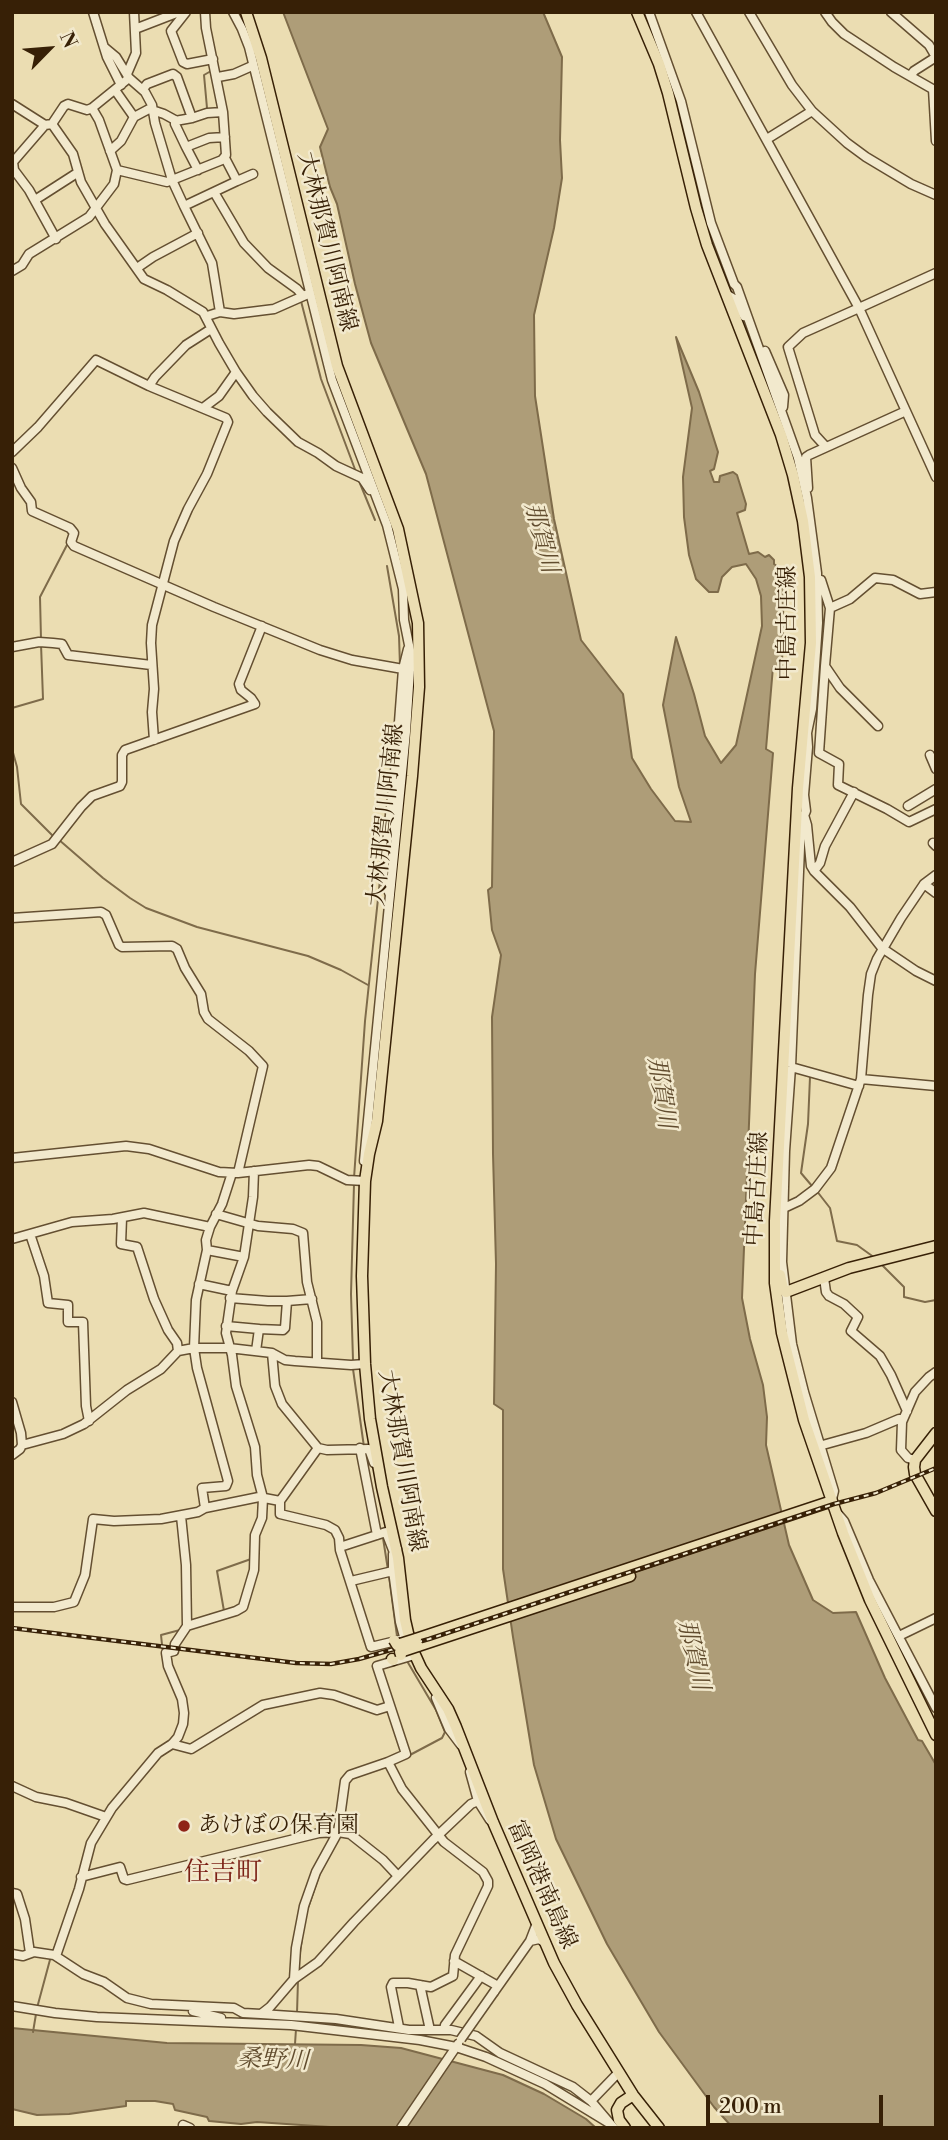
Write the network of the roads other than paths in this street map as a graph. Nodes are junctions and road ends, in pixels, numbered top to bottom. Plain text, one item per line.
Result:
1 (93, 12) edge
2 (134, 12) edge
3 (179, 12) edge
4 (186, 12) edge
5 (205, 12) edge
6 (233, 12) edge
7 (246, 12) edge
8 (649, 12) edge
9 (696, 12) edge
10 (749, 12) edge
11 (825, 12) edge
12 (891, 12) edge
13 (640, 16) edge
14 (135, 29) junction
15 (104, 47) junction
16 (213, 59) junction
17 (252, 66) junction
18 (911, 75) junction
19 (128, 76) junction
20 (218, 77) junction
21 (118, 88) junction
22 (143, 89) junction
23 (934, 90) edge
24 (12, 104) edge
25 (92, 108) junction
26 (154, 110) junction
27 (812, 111) junction
28 (223, 112) junction
29 (134, 117) junction
30 (192, 118) junction
31 (175, 121) junction
32 (48, 124) junction
33 (225, 138) junction
34 (767, 139) junction
35 (936, 141) edge
36 (186, 147) junction
37 (110, 151) junction
38 (225, 158) junction
39 (117, 170) junction
40 (198, 170) junction
41 (77, 173) junction
42 (253, 174) dead end
43 (172, 180) junction
44 (237, 181) junction
45 (214, 192) junction
46 (936, 195) edge
47 (35, 200) junction
48 (184, 206) junction
49 (97, 209) junction
50 (198, 233) junction
51 (56, 239) junction
52 (137, 268) junction
53 (12, 271) edge
54 (936, 273) edge
55 (726, 294) junction
56 (306, 295) junction
57 (859, 308) junction
58 (220, 313) junction
59 (206, 316) junction
60 (752, 328) junction
61 (211, 329) junction
62 (236, 372) junction
63 (149, 386) junction
64 (203, 408) junction
65 (906, 411) junction
66 (826, 447) junction
67 (12, 452) edge
68 (932, 459) edge
69 (12, 467) edge
70 (936, 477) edge
71 (375, 495) junction
72 (807, 498) junction
73 (807, 547) junction
74 (817, 573) junction
75 (162, 584) junction
76 (936, 592) edge
77 (414, 601) junction
78 (830, 608) junction
79 (262, 626) junction
80 (409, 643) junction
81 (12, 647) edge
82 (151, 665) junction
83 (825, 666) junction
84 (403, 669) junction
85 (878, 726) dead end
86 (805, 732) junction
87 (154, 740) junction
88 (930, 754) dead end
89 (936, 769) edge
90 (797, 789) junction
91 (936, 789) edge
92 (854, 792) junction
93 (908, 806) dead end
94 (936, 809) edge
95 (804, 813) junction
96 (12, 862) edge
97 (814, 871) junction
98 (936, 875) edge
99 (924, 884) junction
100 (936, 893) edge
101 (390, 895) junction
102 (12, 918) edge
103 (882, 948) junction
104 (934, 977) edge
105 (791, 1067) junction
106 (860, 1082) junction
107 (936, 1086) edge
108 (12, 1158) edge
109 (367, 1167) junction
110 (254, 1171) junction
111 (235, 1173) junction
112 (358, 1181) junction
113 (784, 1208) junction
114 (216, 1214) junction
115 (122, 1218) junction
116 (248, 1223) junction
117 (209, 1227) junction
118 (30, 1234) junction
119 (12, 1239) edge
120 (936, 1247) edge
121 (207, 1250) junction
122 (244, 1257) junction
123 (774, 1262) junction
124 (824, 1278) junction
125 (199, 1284) junction
126 (786, 1292) junction
127 (231, 1294) junction
128 (312, 1298) junction
129 (287, 1301) junction
130 (226, 1326) junction
131 (259, 1329) junction
132 (194, 1348) junction
133 (229, 1348) junction
134 (178, 1351) junction
135 (256, 1351) junction
136 (272, 1353) junction
137 (317, 1361) junction
138 (365, 1364) junction
139 (936, 1372) edge
140 (12, 1402) edge
141 (905, 1415) junction
142 (89, 1421) junction
143 (936, 1433) edge
144 (22, 1445) junction
145 (819, 1447) junction
146 (318, 1448) junction
147 (360, 1448) junction
148 (12, 1455) edge
149 (915, 1460) junction
150 (379, 1469) junction
151 (263, 1498) junction
152 (281, 1501) junction
153 (833, 1506) junction
154 (205, 1508) junction
155 (936, 1511) edge
156 (181, 1516) junction
157 (380, 1534) junction
158 (340, 1545) junction
159 (395, 1550) junction
160 (389, 1571) junction
161 (351, 1581) junction
162 (12, 1608) edge
163 (936, 1618) edge
164 (187, 1626) junction
165 (899, 1636) junction
166 (410, 1645) junction
167 (390, 1706) junction
168 (936, 1708) edge
169 (936, 1735) edge
170 (172, 1744) junction
171 (469, 1764) junction
172 (389, 1765) junction
173 (12, 1786) edge
174 (478, 1801) junction
175 (106, 1817) junction
176 (493, 1822) junction
177 (341, 1832) junction
178 (438, 1835) junction
179 (398, 1876) junction
180 (81, 1877) junction
181 (12, 1893) edge
182 (537, 1923) junction
183 (530, 1941) junction
184 (546, 1943) junction
185 (30, 1953) junction
186 (12, 1954) edge
187 (53, 1955) junction
188 (454, 1961) junction
189 (481, 1976) junction
190 (297, 1977) junction
191 (420, 1985) junction
192 (496, 1989) junction
193 (12, 2006) edge
194 (177, 2006) junction
195 (261, 2014) junction
196 (291, 2020) junction
197 (226, 2021) junction
198 (399, 2027) junction
199 (430, 2030) junction
200 (444, 2030) junction
201 (457, 2046) junction
202 (619, 2072) junction
203 (633, 2095) junction
204 (592, 2101) junction
205 (611, 2126) edge
206 (401, 2128) edge
207 (625, 2128) edge
208 (659, 2128) edge

1 - 15 street
2 - 14 street
3 - 14 street
4 - 16 street
5 - 16 street
6 - 17 street
7 - 77 main road, 大林那賀川阿南線
8 - 60 street
9 - 34 street
10 - 27 street
11 - 18 street
12 - 18 street
13 - 55 main road, 中島古庄線
14 - 19 street
15 - 19 street
15 - 21 street
16 - 20 street
17 - 20 street
17 - 56 street
18 - 23 street
19 - 21 street
19 - 22 street
20 - 28 street
21 - 25 street
21 - 29 street
22 - 26 street
22 - 30 street
23 - 35 street
24 - 32 street
25 - 32 street
25 - 37 street
26 - 29 street
26 - 31 street
26 - 43 street
27 - 34 street
27 - 46 street
28 - 30 street
28 - 33 street
29 - 37 street
30 - 31 street
31 - 36 street
32 - 41 street
32 - 47 street
33 - 36 street
33 - 38 street
34 - 57 street
36 - 40 street
37 - 39 street
38 - 40 street
38 - 44 street
39 - 43 street
39 - 49 street
40 - 43 street
41 - 47 street
41 - 49 street
42 - 44 street
43 - 48 street
44 - 45 street
45 - 48 street
45 - 56 street
47 - 51 street
48 - 50 street
49 - 51 street
49 - 52 street
50 - 52 street
50 - 58 street
51 - 53 street
52 - 59 street
54 - 57 street
55 - 60 street
55 - 73 main road, 中島古庄線
56 - 58 street
56 - 71 street
57 - 65 street
57 - 66 street
58 - 59 street
59 - 61 street
60 - 72 street
61 - 62 street
61 - 63 street
62 - 64 street
62 - 71 street
63 - 64 street
63 - 67 street
64 - 75 street
65 - 66 street
65 - 68 street
66 - 72 street
68 - 70 street
69 - 75 street
71 - 80 street
72 - 74 street
73 - 74 street
73 - 86 main road, 中島古庄線
74 - 78 street
74 - 86 street
75 - 79 street
75 - 82 street
76 - 78 street
77 - 80 street
77 - 109 main road, 大林那賀川阿南線
78 - 83 street
79 - 84 street
79 - 87 street
80 - 84 street
80 - 101 street
81 - 82 street
82 - 87 street
83 - 85 street
83 - 92 street
84 - 101 street
86 - 90 main road, 中島古庄線
86 - 95 street
87 - 96 street
88 - 89 street
90 - 95 street
90 - 123 main road, 中島古庄線
91 - 93 street
92 - 94 street
92 - 97 street
95 - 97 street
95 - 105 street
97 - 103 street
98 - 99 street
99 - 100 street
99 - 103 street
101 - 109 street
102 - 111 street
103 - 104 street
103 - 106 street
105 - 106 street
105 - 113 street
106 - 107 street
106 - 113 street
108 - 111 street
109 - 112 main road, 大林那賀川阿南線
110 - 111 street
110 - 112 street
110 - 116 street
111 - 114 street
112 - 138 main road, 大林那賀川阿南線
113 - 126 street
114 - 116 street
114 - 117 street
115 - 117 street
115 - 118 street
115 - 134 street
116 - 122 street
116 - 128 street
117 - 121 street
118 - 119 street
118 - 142 street
120 - 124 main road
121 - 122 street
121 - 125 street
122 - 127 street
123 - 126 main road
123 - 153 main road
124 - 126 main road
124 - 141 street
125 - 127 street
125 - 132 street
126 - 145 street
127 - 129 street
127 - 130 street
128 - 129 street
128 - 137 street
129 - 131 street
130 - 131 street
130 - 133 street
131 - 135 street
132 - 133 street
132 - 134 street
132 - 154 street
133 - 135 street
133 - 151 street
134 - 142 street
135 - 136 street
136 - 137 street
136 - 146 street
137 - 138 street
138 - 150 main road, 大林那賀川阿南線
139 - 141 street
140 - 144 street
141 - 145 street
141 - 149 street
142 - 144 street
143 - 149 main road
144 - 148 street
145 - 153 street
146 - 147 street
146 - 152 street
147 - 150 street
147 - 157 street
149 - 155 main road
150 - 159 main road, 大林那賀川阿南線
151 - 152 street
151 - 154 street
151 - 164 street
152 - 158 street
153 - 165 street
153 - 166 main road
153 - 169 main road
154 - 156 street
156 - 162 street
156 - 164 street
157 - 158 street
157 - 159 street
158 - 161 street
159 - 160 street
159 - 166 main road, 大林那賀川阿南線
160 - 161 street
160 - 166 street
161 - 166 street
163 - 165 street
164 - 170 street
165 - 168 street
166 - 167 street
166 - 171 main road, 富岡港南島線
167 - 170 street
167 - 172 street
170 - 175 street
171 - 174 street
171 - 176 main road, 富岡港南島線
172 - 177 street
172 - 178 street
173 - 175 street
174 - 176 street
174 - 178 street
175 - 180 street
176 - 182 main road, 富岡港南島線
177 - 179 street
177 - 180 street
177 - 190 street
178 - 179 street
178 - 188 street
179 - 190 street
180 - 187 street
181 - 185 street
182 - 183 street
182 - 184 main road, 富岡港南島線
183 - 184 street
183 - 192 street
184 - 202 main road, 富岡港南島線
185 - 186 street
185 - 187 street
187 - 194 street
188 - 189 street
188 - 191 street
189 - 192 street
189 - 200 street
190 - 195 street
191 - 198 street
191 - 199 street
192 - 201 street, bridge
193 - 197 street
194 - 195 street
194 - 197 street
195 - 196 street
196 - 197 street
196 - 198 street
196 - 201 street
198 - 199 street
199 - 200 street
200 - 204 street
201 - 205 street
201 - 206 street
202 - 203 main road, 富岡港南島線
202 - 204 street
203 - 207 main road
203 - 208 main road, 富岡港南島線
204 - 205 street

